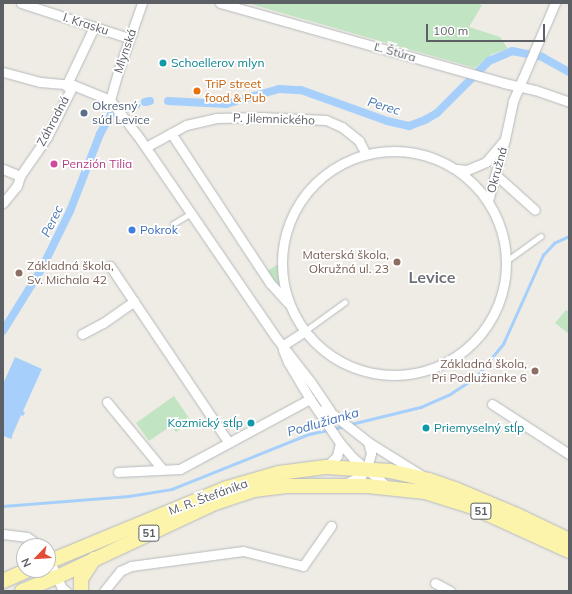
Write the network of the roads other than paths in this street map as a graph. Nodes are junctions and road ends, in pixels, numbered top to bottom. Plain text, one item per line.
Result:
1 (21, 3) edge
2 (142, 3) edge
3 (220, 3) edge
4 (556, 3) edge
5 (94, 27) junction
6 (129, 38) junction
7 (3, 72) edge
8 (69, 86) junction
9 (519, 87) junction
10 (110, 100) junction
11 (569, 102) edge
12 (171, 133) junction
13 (505, 139) junction
14 (146, 147) junction
15 (366, 154) junction
16 (456, 168) junction
17 (3, 169) edge
18 (496, 175) junction
19 (20, 176) junction
20 (488, 201) junction
21 (3, 203) edge
22 (536, 210) dead end
23 (191, 213) junction
24 (173, 224) dead end
25 (541, 236) dead end
26 (505, 262) junction
27 (111, 266) dead end
28 (134, 301) junction
29 (345, 302) dead end
30 (290, 305) junction
31 (305, 331) junction
32 (82, 334) dead end
33 (282, 346) junction
34 (310, 381) junction
35 (310, 400) junction
36 (107, 402) dead end
37 (492, 404) dead end
38 (330, 411) junction
39 (337, 440) junction
40 (368, 442) junction
41 (229, 443) junction
42 (569, 454) edge
43 (326, 467) junction
44 (366, 468) junction
45 (162, 469) junction
46 (118, 472) dead end
47 (429, 480) junction
48 (344, 485) junction
49 (388, 487) junction
50 (329, 530) dead end
51 (3, 534) edge
52 (28, 538) edge
53 (569, 540) edge
54 (569, 551) edge
55 (56, 557) edge
56 (94, 559) junction
57 (16, 575) edge
58 (57, 577) junction
59 (3, 581) edge
60 (435, 583) dead end
61 (22, 591) edge
62 (66, 591) edge
63 (81, 591) edge
64 (104, 591) edge
65 (450, 591) edge

1 - 5 street, I. Krasku
2 - 6 street, Mlynská
3 - 9 street, Ľ. Štúra
4 - 9 street, Okružná
5 - 6 street, I. Krasku
5 - 8 street, Záhradná
6 - 10 street, Mlynská
7 - 8 street
8 - 10 street
8 - 19 street, Záhradná
9 - 11 street, Ľ. Štúra
9 - 13 street, Okružná
10 - 14 street, M. R. Štefánika
12 - 14 street, P. Jilemnického
12 - 15 street, P. Jilemnického
12 - 30 street
13 - 16 street, Okružná
13 - 18 street, Okružná
14 - 23 street, M. R. Štefánika
15 - 16 street, Okružná
15 - 30 street, Okružná
16 - 20 street, Okružná
17 - 19 street
18 - 20 street, Okružná
18 - 22 street
19 - 21 street, Záhradná
20 - 26 street, Okružná
23 - 24 lane
23 - 33 street, M. R. Štefánika
25 - 26 lane
26 - 31 street, Okružná
27 - 28 street
28 - 32 street
28 - 41 street
29 - 31 lane
30 - 31 street, Okružná
31 - 33 street
33 - 34 street, M. R. Štefánika
33 - 35 street, M. R. Štefánika
34 - 35 street
34 - 38 street, M. R. Štefánika
35 - 38 street, M. R. Štefánika
35 - 39 street, M. R. Štefánika
35 - 41 street
36 - 45 street
37 - 42 street
38 - 40 street, M. R. Štefánika
39 - 43 street
39 - 44 street, M. R. Štefánika
40 - 44 street
40 - 47 street, M. R. Štefánika
41 - 45 street
43 - 44 main road, M. R. Štefánika / 51
43 - 55 main road, M. R. Štefánika / 51
44 - 47 main road, M. R. Štefánika / 51
44 - 48 street, M. R. Štefánika
44 - 49 street, M. R. Štefánika
45 - 46 street
47 - 53 main road, M. R. Štefánika / 51
48 - 49 main road, M. R. Štefánika / 51
48 - 56 main road, M. R. Štefánika / 51
49 - 54 main road, M. R. Štefánika / 51
50 - 64 street
51 - 52 street
56 - 58 main road, M. R. Štefánika / 51
56 - 63 main road
57 - 59 main road
58 - 61 main road, 51
58 - 62 street
60 - 65 street

